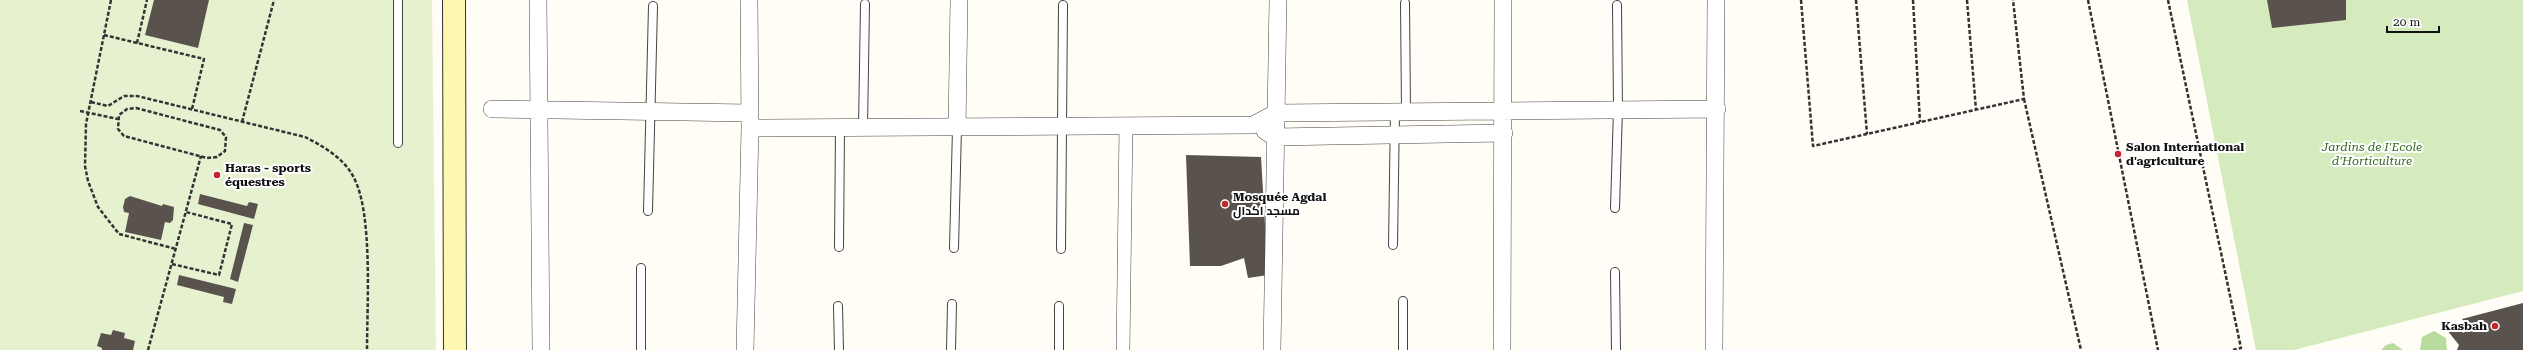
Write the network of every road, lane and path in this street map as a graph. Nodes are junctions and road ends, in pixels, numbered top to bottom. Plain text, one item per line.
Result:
1 (111, 0) edge
2 (148, 0) edge
3 (274, 0) edge
4 (398, 0) edge
5 (454, 0) edge
6 (538, 0) edge
7 (749, 0) edge
8 (959, 0) edge
9 (1278, 0) edge
10 (1503, 0) edge
11 (1716, 0) edge
12 (1801, 0) edge
13 (1856, 0) edge
14 (1914, 0) edge
15 (1967, 0) edge
16 (2013, 0) edge
17 (2088, 0) edge
18 (2168, 0) edge
19 (1405, 3) dead end
20 (865, 4) dead end
21 (1063, 5) dead end
22 (1617, 5) dead end
23 (653, 6) dead end
24 (104, 35) junction
25 (137, 43) junction
26 (2024, 99) junction
27 (91, 102) junction
28 (192, 109) junction
29 (492, 109) dead end
30 (1618, 109) junction
31 (1717, 109) junction
32 (539, 110) junction
33 (1503, 110) junction
34 (1976, 110) junction
35 (80, 111) dead end
36 (1401, 111) junction
37 (88, 112) junction
38 (651, 112) junction
39 (1276, 113) junction
40 (118, 119) junction
41 (750, 120) junction
42 (242, 122) junction
43 (1920, 122) junction
44 (1253, 125) junction
45 (1126, 126) junction
46 (1063, 127) junction
47 (840, 128) junction
48 (863, 128) junction
49 (957, 128) junction
50 (1504, 133) junction
51 (1868, 134) junction
52 (1394, 136) junction
53 (1275, 137) junction
54 (398, 143) dead end
55 (201, 156) junction
56 (1615, 208) dead end
57 (648, 211) dead end
58 (186, 212) junction
59 (1393, 245) dead end
60 (839, 246) dead end
61 (954, 248) dead end
62 (176, 249) junction
63 (1061, 249) dead end
64 (172, 264) junction
65 (641, 268) dead end
66 (1615, 272) dead end
67 (1403, 301) dead end
68 (952, 304) dead end
69 (838, 306) dead end
70 (1059, 306) dead end
71 (148, 350) edge
72 (367, 350) edge
73 (455, 350) edge
74 (541, 350) edge
75 (641, 350) edge
76 (745, 350) edge
77 (839, 350) edge
78 (951, 350) edge
79 (1059, 350) edge
80 (1123, 350) edge
81 (1272, 350) edge
82 (1403, 350) edge
83 (1502, 350) edge
84 (1616, 350) edge
85 (1714, 350) edge
86 (2081, 350) edge
87 (2158, 350) edge
88 (2233, 350) edge

1 - 24 path
2 - 25 path
3 - 42 path
4 - 54 lane
5 - 73 main road
6 - 32 street
7 - 41 street
8 - 49 street
9 - 39 street
10 - 33 street
11 - 31 street
12 - 51 path
13 - 51 path
14 - 43 path
15 - 34 path
16 - 26 path
17 - 87 path
18 - 88 path
19 - 36 lane
20 - 48 lane
21 - 46 lane
22 - 30 lane
23 - 38 lane
24 - 25 path
24 - 27 path
25 - 28 path
26 - 34 path
26 - 86 path
27 - 28 path
27 - 37 path
28 - 42 path
29 - 32 street
30 - 31 street
30 - 33 street
30 - 56 lane
31 - 85 street
32 - 38 street
32 - 74 street
33 - 36 street
33 - 50 street
34 - 43 path
35 - 37 path
36 - 39 street
36 - 52 lane
37 - 40 path
37 - 62 path
38 - 41 street
38 - 57 lane
39 - 44 street
39 - 53 street
40 - 55 path
40 - 55 path
41 - 47 street
41 - 76 street
42 - 72 path
43 - 51 path
44 - 45 street
44 - 53 street
45 - 46 street
45 - 80 street
46 - 49 street
46 - 63 lane
47 - 48 street
47 - 60 lane
48 - 49 street
49 - 61 lane
50 - 52 street
50 - 83 street
52 - 53 street
52 - 59 lane
53 - 81 street
55 - 58 path
58 - 62 path
58 - 64 path
62 - 64 path
64 - 71 path
65 - 75 lane
66 - 84 lane
67 - 82 lane
68 - 78 lane
69 - 77 lane
70 - 79 lane

